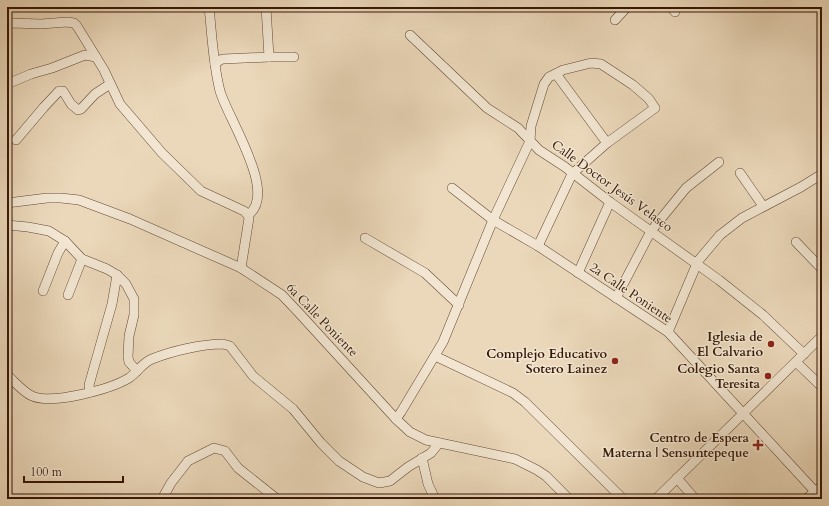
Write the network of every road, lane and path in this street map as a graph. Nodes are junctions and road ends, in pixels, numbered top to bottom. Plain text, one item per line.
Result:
1 (209, 7) edge
2 (266, 7) edge
3 (627, 7) edge
4 (615, 20) dead end
5 (7, 24) edge
6 (410, 35) dead end
7 (268, 56) junction
8 (294, 57) dead end
9 (96, 58) junction
10 (215, 64) junction
11 (556, 74) junction
12 (7, 84) edge
13 (110, 84) junction
14 (16, 140) dead end
15 (530, 141) junction
16 (607, 143) junction
17 (719, 162) dead end
18 (740, 173) dead end
19 (572, 174) junction
20 (822, 174) edge
21 (452, 188) dead end
22 (610, 202) junction
23 (7, 203) edge
24 (763, 206) junction
25 (248, 215) junction
26 (493, 220) junction
27 (7, 225) edge
28 (651, 231) junction
29 (365, 238) dead end
30 (65, 241) junction
31 (796, 242) dead end
32 (538, 246) junction
33 (82, 259) junction
34 (697, 263) junction
35 (241, 268) junction
36 (822, 268) edge
37 (578, 273) junction
38 (117, 275) junction
39 (43, 291) dead end
40 (68, 295) dead end
41 (616, 298) junction
42 (459, 305) junction
43 (668, 332) junction
44 (822, 336) edge
45 (804, 354) junction
46 (435, 356) junction
47 (796, 362) junction
48 (136, 371) junction
49 (7, 375) edge
50 (822, 387) edge
51 (90, 392) junction
52 (742, 414) junction
53 (396, 419) junction
54 (439, 443) junction
55 (422, 458) junction
56 (677, 478) junction
57 (819, 489) edge
58 (162, 499) edge
59 (277, 499) edge
60 (435, 499) edge
61 (569, 499) edge
62 (623, 499) edge
63 (656, 499) edge
64 (696, 499) edge
65 (806, 499) edge
66 (822, 499) edge

1 - 10 street
2 - 7 street
3 - 4 street
5 - 9 street
6 - 15 street, Calle Doctor Jesús Velasco
7 - 8 street
7 - 10 street
9 - 12 street
9 - 13 street
10 - 25 street
11 - 15 street
11 - 16 street
11 - 16 street
13 - 14 street
13 - 25 street
15 - 19 street, Calle Doctor Jesús Velasco
15 - 26 street
16 - 19 street
17 - 28 street
18 - 24 street
19 - 22 street, Calle Doctor Jesús Velasco
19 - 32 street
20 - 24 street
21 - 26 street, 2a Calle Poniente
22 - 28 street, Calle Doctor Jesús Velasco
22 - 37 street
23 - 35 street, 6a Calle Poniente
24 - 34 street
25 - 35 street
26 - 32 street, 2a Calle Poniente
26 - 42 street
27 - 30 street
28 - 34 street, Calle Doctor Jesús Velasco
28 - 41 street
29 - 42 street
30 - 33 street
30 - 39 street
31 - 36 street
32 - 37 street, 2a Calle Poniente
33 - 38 street
33 - 40 street
34 - 43 street
34 - 45 street, Calle Doctor Jesús Velasco
35 - 53 street, 6a Calle Poniente
37 - 41 street, 2a Calle Poniente
38 - 48 street
38 - 51 street
41 - 43 street, 2a Calle Poniente
42 - 46 street
43 - 52 street, 2a Calle Poniente
44 - 45 street
45 - 47 street
46 - 53 street
46 - 62 street
47 - 50 street
47 - 52 street
48 - 51 street
48 - 55 street
49 - 51 street
52 - 56 street
52 - 57 street, 2a Calle Poniente
53 - 54 street, 6a Calle Poniente
54 - 55 street
54 - 61 street, 6a Calle Poniente
55 - 60 street
56 - 63 street
56 - 64 street
57 - 65 street
57 - 66 street, 2a Calle Poniente
58 - 59 street

